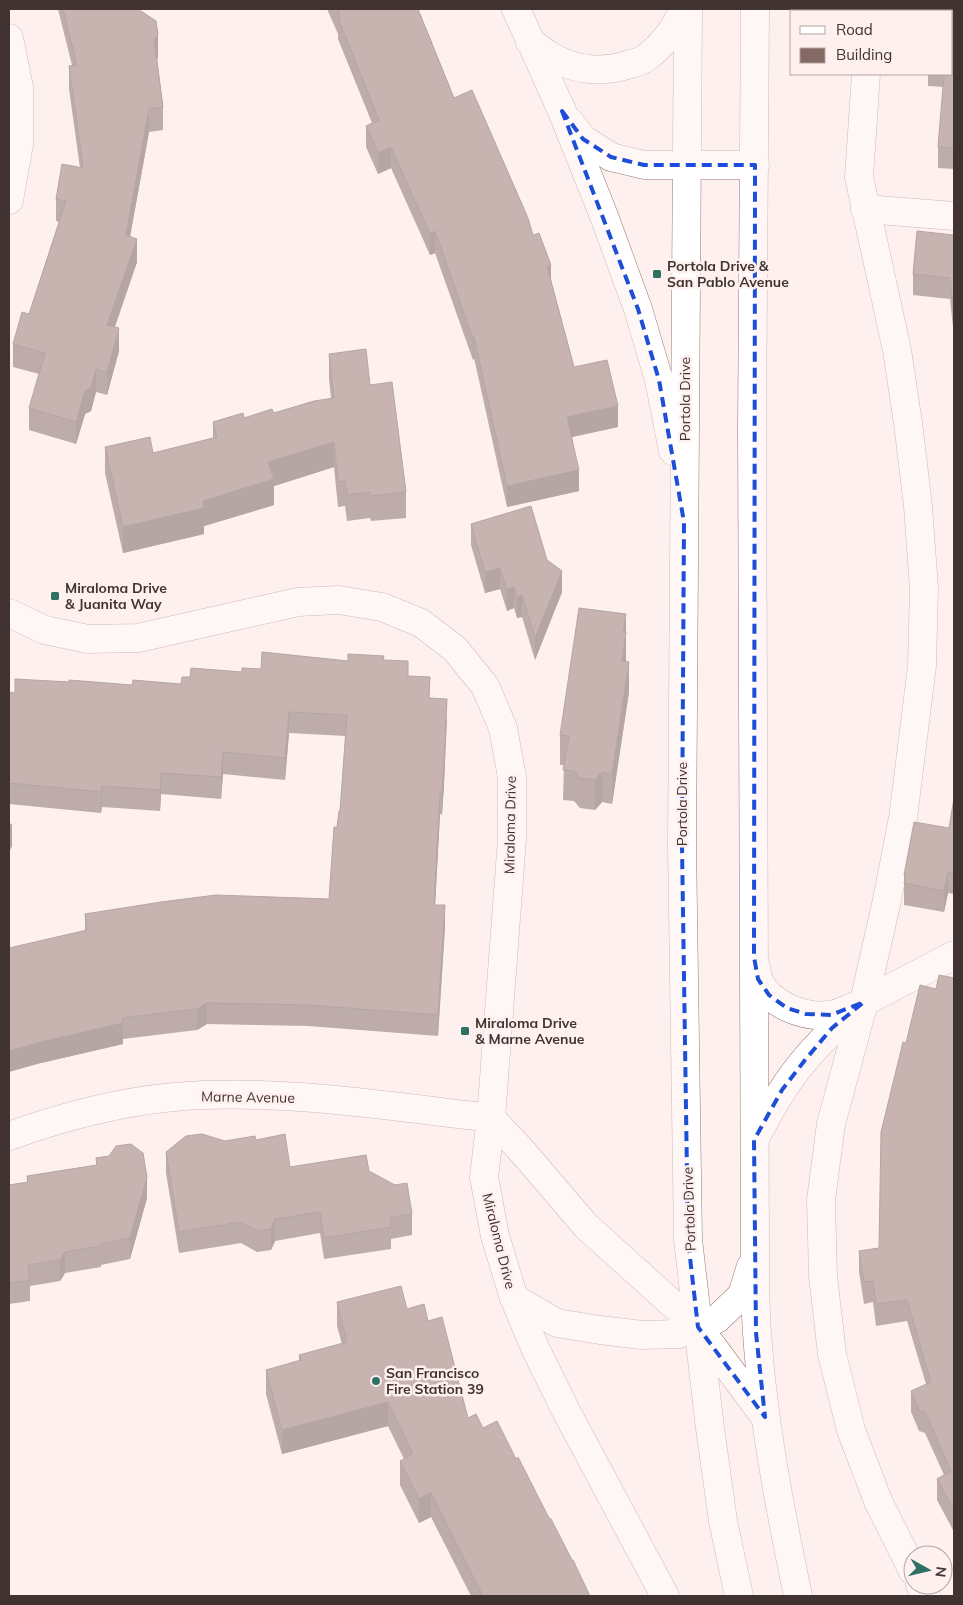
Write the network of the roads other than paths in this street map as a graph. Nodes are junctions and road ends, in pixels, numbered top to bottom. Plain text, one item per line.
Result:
1 (516, 9) edge
2 (684, 9) edge
3 (688, 9) edge
4 (755, 9) edge
5 (9, 38) edge
6 (530, 42) junction
7 (866, 75) edge
8 (562, 111) junction
9 (755, 165) junction
10 (686, 166) junction
11 (9, 200) edge
12 (866, 209) junction
13 (954, 216) edge
14 (684, 522) junction
15 (9, 613) edge
16 (954, 955) edge
17 (754, 957) junction
18 (864, 1002) junction
19 (491, 1118) junction
20 (9, 1136) edge
21 (754, 1140) junction
22 (755, 1253) junction
23 (514, 1298) junction
24 (698, 1327) junction
25 (766, 1417) junction
26 (903, 1551) edge
27 (665, 1596) edge
28 (739, 1596) edge
29 (798, 1596) edge

1 - 6 main road
2 - 6 main road
3 - 10 main road, Portola Drive
4 - 9 main road
5 - 11 main road
6 - 8 main road
7 - 12 main road
8 - 10 main road
8 - 14 main road
9 - 10 main road
9 - 17 main road
10 - 14 main road, Portola Drive
12 - 13 main road
12 - 18 main road
14 - 24 main road, Portola Drive
15 - 19 main road, Miraloma Drive
16 - 18 main road
17 - 18 main road
17 - 21 main road
18 - 21 main road
18 - 26 main road
19 - 20 main road, Marne Avenue
19 - 23 main road, Miraloma Drive
19 - 24 main road
21 - 22 main road
22 - 24 main road
22 - 25 main road
23 - 24 main road
23 - 27 main road
24 - 25 main road
24 - 28 main road, Portola Drive
25 - 29 main road

